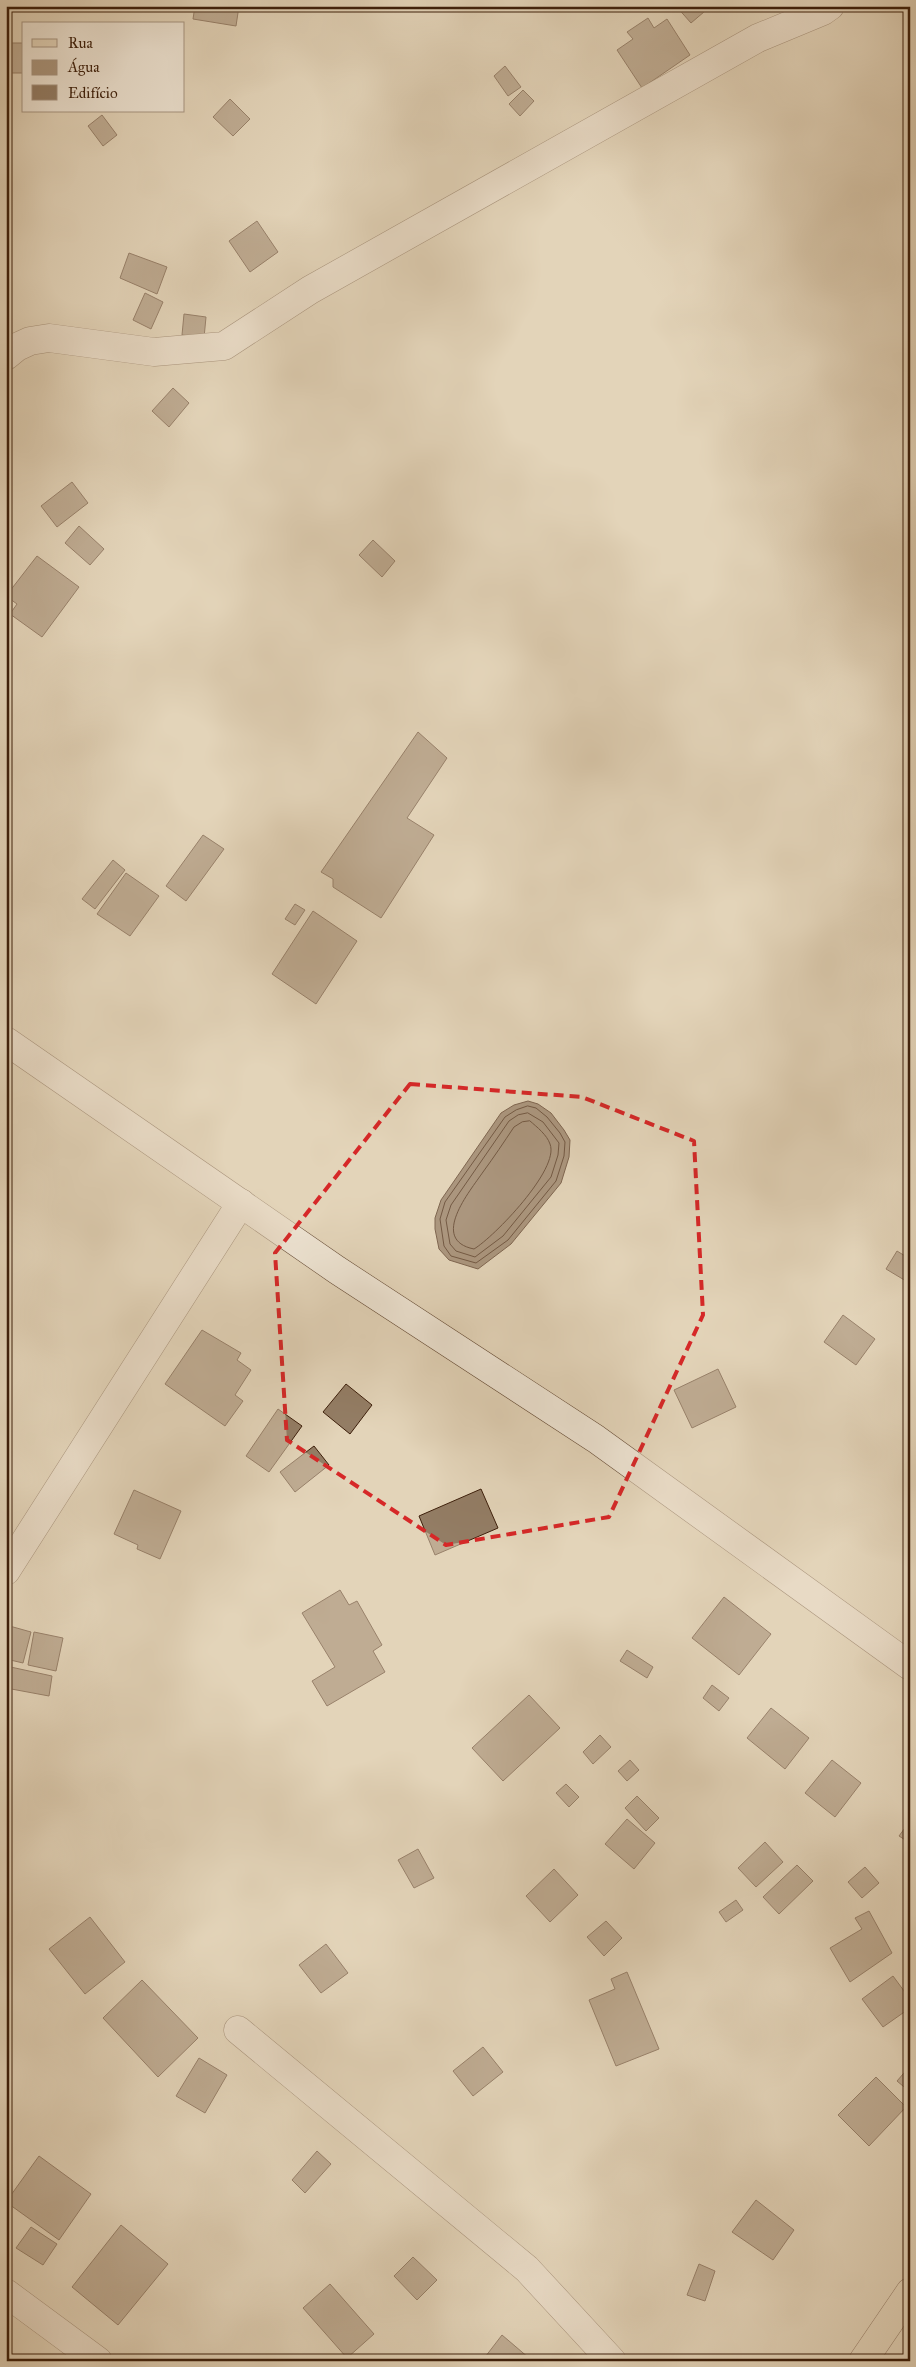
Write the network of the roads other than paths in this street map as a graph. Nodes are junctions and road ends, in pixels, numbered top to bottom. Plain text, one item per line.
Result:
1 (830, 6) edge
2 (6, 356) edge
3 (6, 1041) edge
4 (241, 1203) junction
5 (6, 1571) edge
6 (910, 1666) edge
7 (238, 2030) dead end
8 (910, 2292) edge
9 (6, 2293) edge
10 (98, 2361) edge
11 (612, 2361) edge
12 (863, 2361) edge

1 - 2 street
3 - 4 street
4 - 5 street
4 - 6 street
7 - 11 street
8 - 12 main road
9 - 10 street

